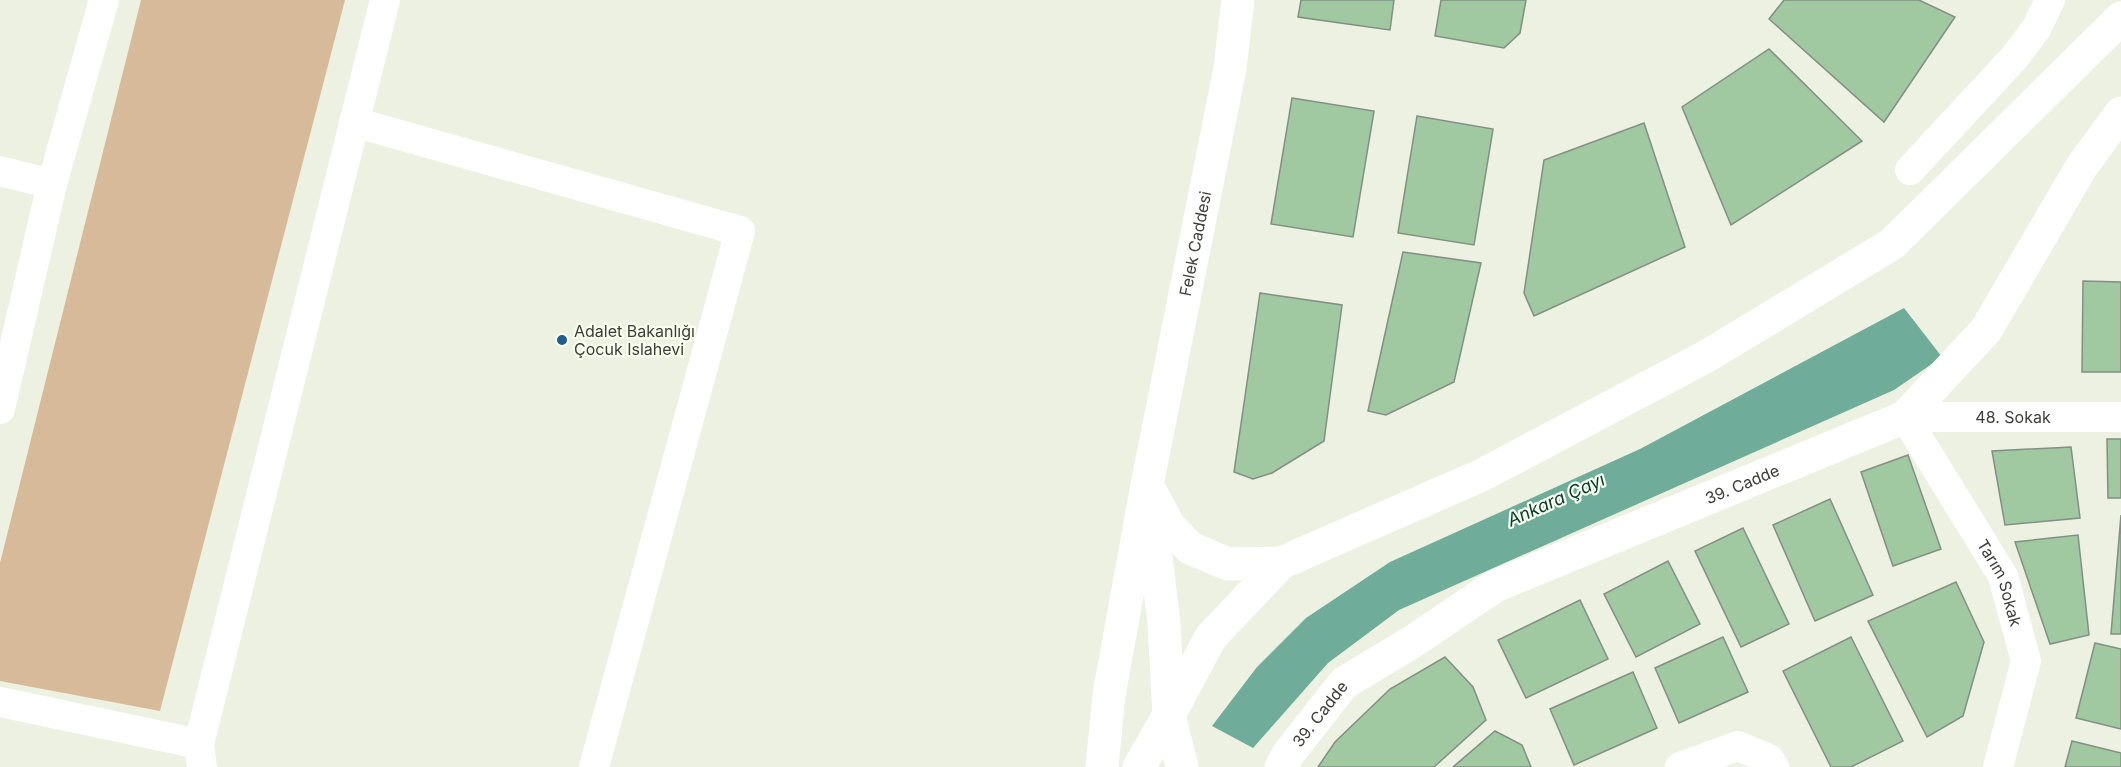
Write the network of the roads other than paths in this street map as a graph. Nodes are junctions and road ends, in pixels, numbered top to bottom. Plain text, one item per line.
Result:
1 (104, 0) edge
2 (385, 0) edge
3 (1238, 0) edge
4 (2050, 0) edge
5 (2121, 18) edge
6 (2121, 113) edge
7 (354, 122) junction
8 (1910, 170) dead end
9 (0, 171) edge
10 (52, 184) junction
11 (0, 409) edge
12 (1905, 417) junction
13 (2121, 417) edge
14 (1147, 485) junction
15 (1281, 563) junction
16 (0, 702) edge
17 (1169, 715) junction
18 (200, 755) edge
19 (594, 767) edge
20 (1102, 767) edge
21 (1138, 767) edge
22 (1182, 767) edge
23 (1281, 767) edge
24 (1680, 767) edge
25 (1774, 767) edge
26 (1998, 767) edge

1 - 10 street
2 - 7 street
3 - 14 main road, Felek Caddesi
4 - 8 street
5 - 15 main road
6 - 12 main road, 39. Cadde
7 - 18 street
7 - 19 street
9 - 10 street
10 - 11 street
12 - 13 street, 48. Sokak
12 - 23 main road, 39. Cadde
12 - 26 street, Tarım Sokak
14 - 15 main road
14 - 17 main road
14 - 20 main road, Felek Caddesi
15 - 17 main road
16 - 18 street
17 - 21 main road
17 - 22 main road
24 - 25 street

